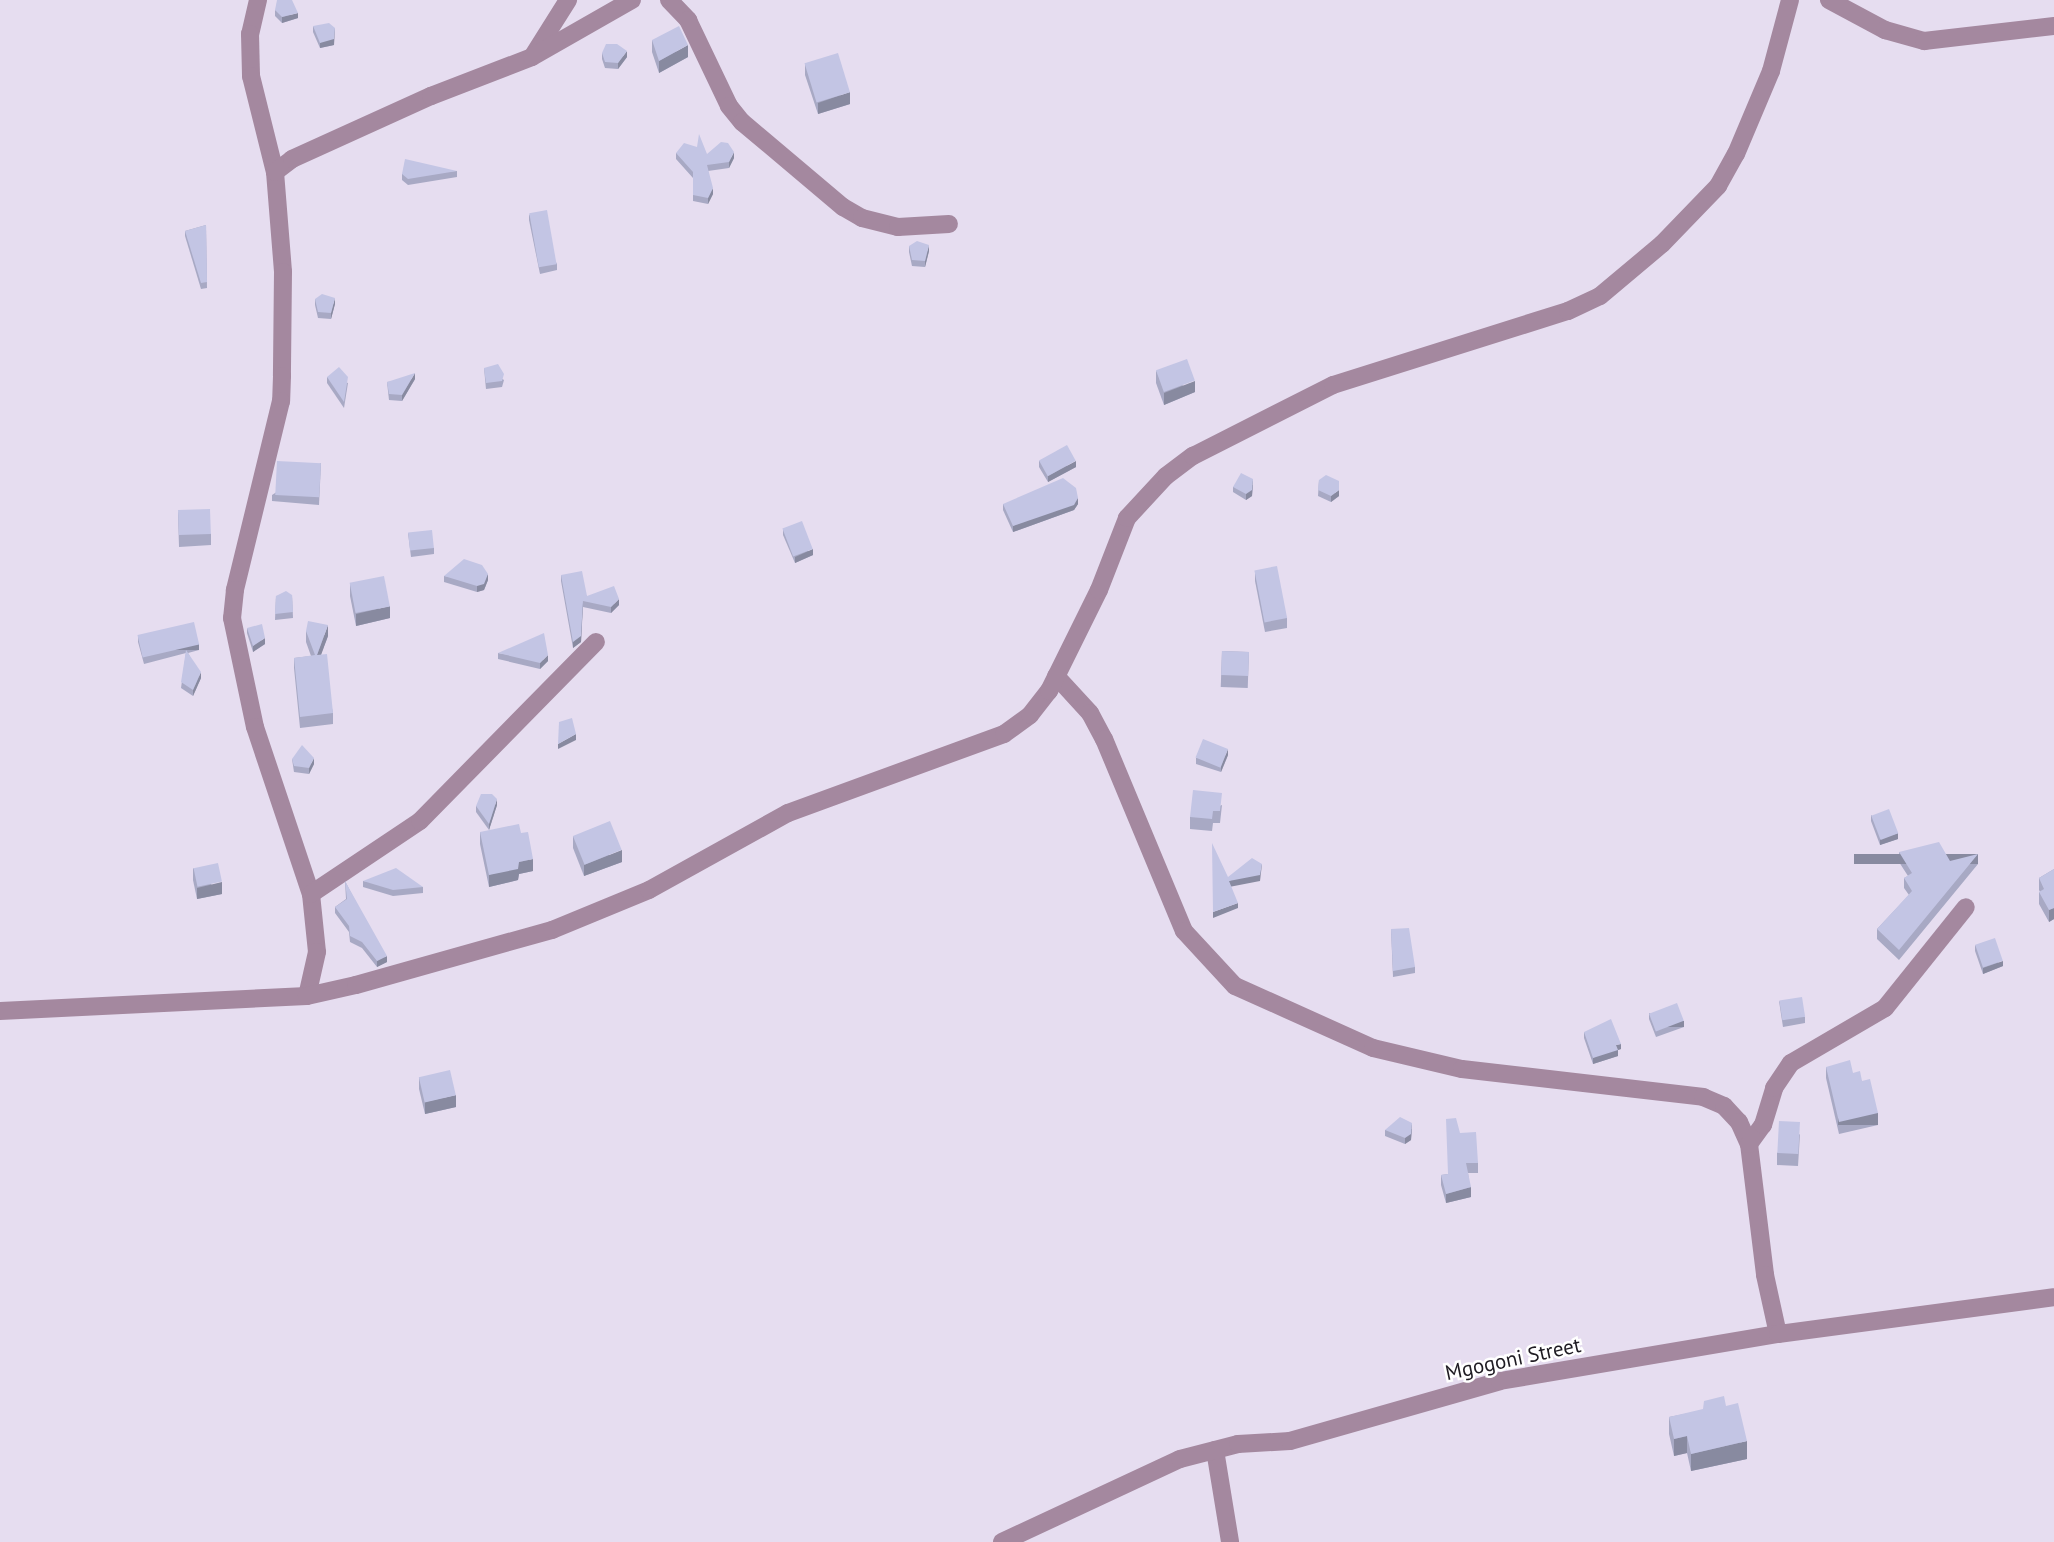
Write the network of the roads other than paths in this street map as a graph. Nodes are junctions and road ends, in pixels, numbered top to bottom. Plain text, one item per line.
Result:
1 (258, 0) edge
2 (568, 0) edge
3 (632, 0) edge
4 (669, 0) edge
5 (1790, 0) edge
6 (1829, 0) edge
7 (2054, 26) edge
8 (532, 57) junction
9 (275, 172) junction
10 (949, 224) dead end
11 (596, 642) dead end
12 (1056, 676) junction
13 (312, 894) junction
14 (1966, 907) dead end
15 (307, 996) junction
16 (0, 1011) edge
17 (1749, 1144) junction
18 (2054, 1297) edge
19 (1778, 1334) junction
20 (1215, 1450) junction
21 (1002, 1542) edge
22 (1230, 1542) edge

1 - 9 street
2 - 8 street
3 - 8 street
4 - 10 street
5 - 12 street
6 - 7 street
8 - 9 street
9 - 13 street
11 - 13 street
12 - 15 street
12 - 17 street
13 - 15 street
14 - 17 street
15 - 16 street
17 - 19 street
18 - 19 street, Mgogoni Street
19 - 20 street, Mgogoni Street
20 - 21 street, Mgogoni Street
20 - 22 street

